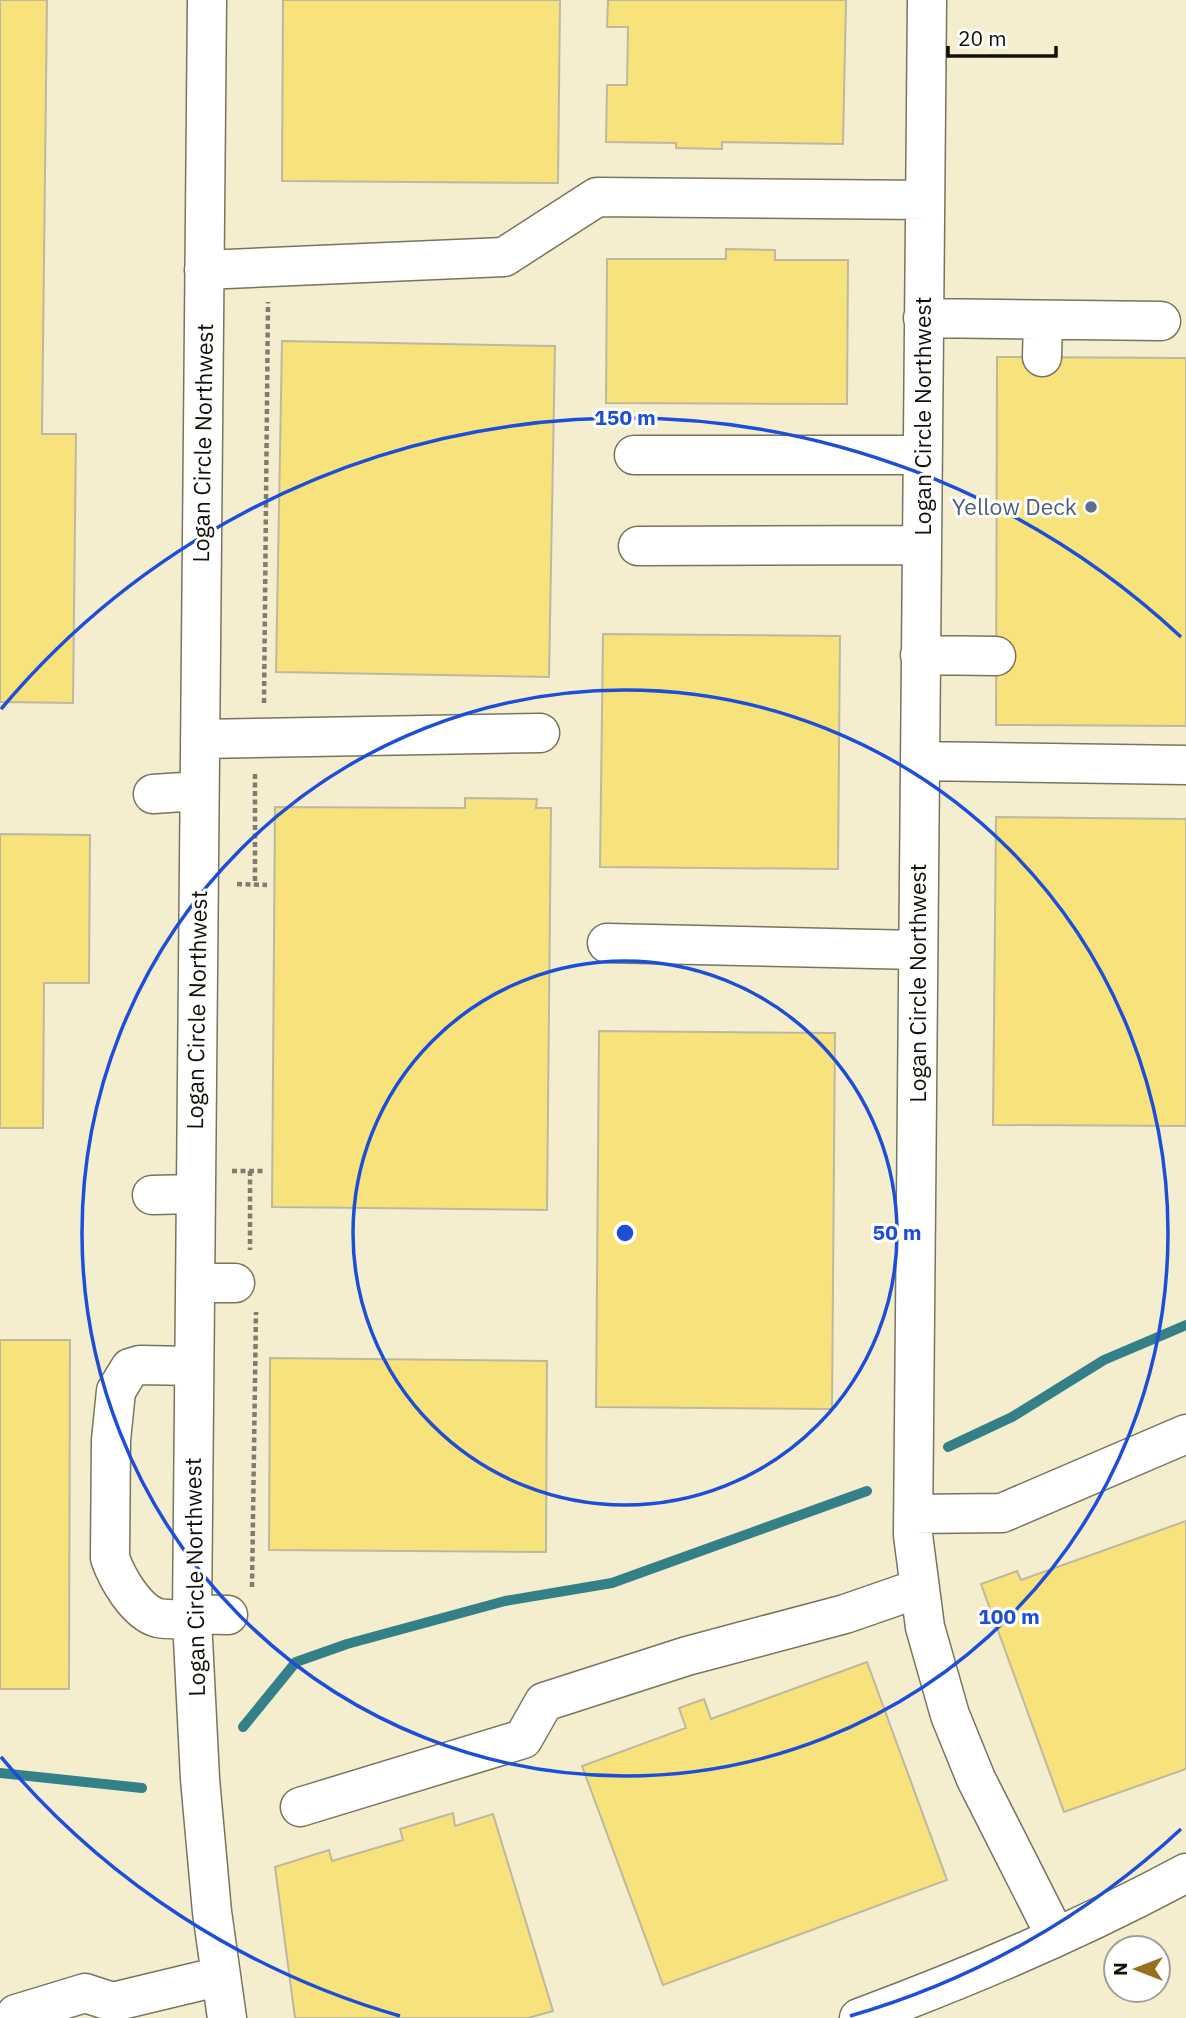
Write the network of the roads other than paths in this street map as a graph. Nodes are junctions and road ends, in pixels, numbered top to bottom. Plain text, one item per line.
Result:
1 (207, 0) edge
2 (927, 0) edge
3 (925, 200) junction
4 (204, 270) junction
5 (923, 318) junction
6 (1043, 320) junction
7 (1161, 321) dead end
8 (1042, 357) dead end
9 (634, 455) dead end
10 (922, 455) junction
11 (922, 545) junction
12 (638, 546) dead end
13 (920, 655) junction
14 (996, 656) dead end
15 (540, 733) dead end
16 (200, 739) junction
17 (920, 761) junction
18 (1186, 765) edge
19 (199, 791) junction
20 (153, 794) dead end
21 (607, 943) dead end
22 (918, 950) junction
23 (208, 1183) junction
24 (152, 1195) dead end
25 (195, 1283) junction
26 (247, 1284) road end
27 (194, 1366) junction
28 (1186, 1434) edge
29 (913, 1514) junction
30 (920, 1588) junction
31 (216, 1609) junction
32 (300, 1807) dead end
33 (1186, 1873) edge
34 (1056, 1937) junction
35 (221, 1976) junction
36 (16, 2014) dead end
37 (227, 2018) edge
38 (859, 2018) edge

1 - 4 street, Logan Circle Northwest
2 - 3 street, Logan Circle Northwest
3 - 4 street
3 - 5 street, Logan Circle Northwest
4 - 16 street, Logan Circle Northwest
5 - 6 street
5 - 10 street, Logan Circle Northwest
6 - 7 street
6 - 8 street
9 - 10 street
10 - 11 street, Logan Circle Northwest
11 - 12 street
11 - 13 street, Logan Circle Northwest
13 - 14 street
13 - 17 street, Logan Circle Northwest
15 - 16 street
16 - 19 street, Logan Circle Northwest
17 - 18 street
17 - 22 street, Logan Circle Northwest
19 - 20 street
19 - 23 street, Logan Circle Northwest
21 - 22 street
22 - 29 street, Logan Circle Northwest
23 - 24 street
23 - 25 street, Logan Circle Northwest
25 - 26 street
25 - 27 street, Logan Circle Northwest
27 - 31 street, Logan Circle Northwest
27 - 31 street
28 - 29 street
29 - 30 street, Logan Circle Northwest
30 - 32 street
30 - 34 street, Logan Circle Northwest
31 - 35 street, Logan Circle Northwest
33 - 34 street
34 - 38 street
35 - 36 street
35 - 37 street, Logan Circle Northwest

